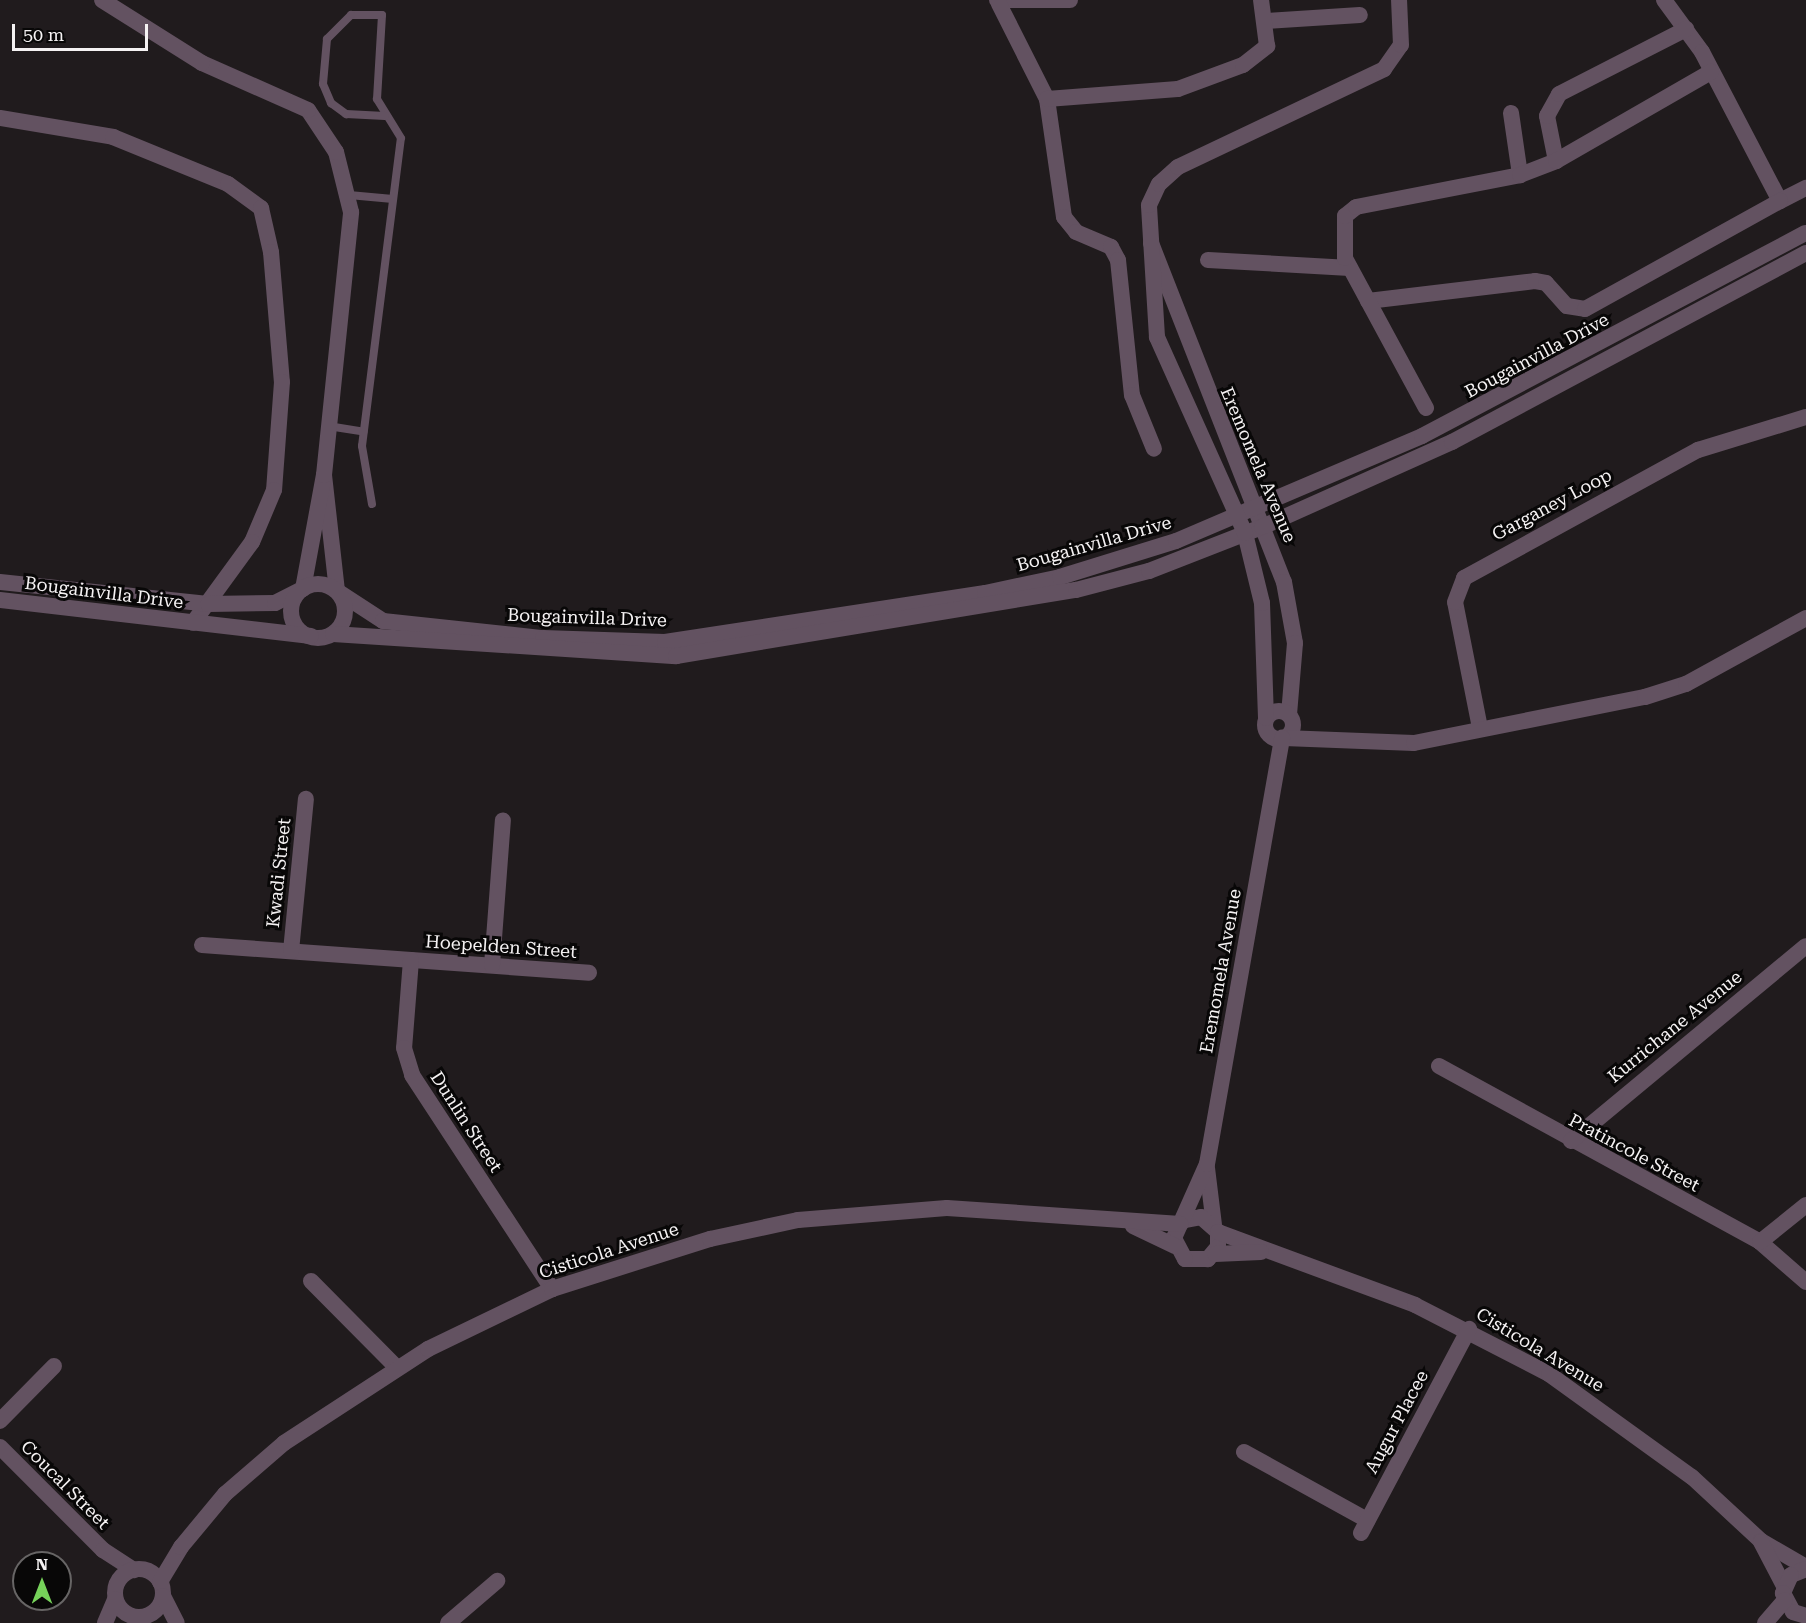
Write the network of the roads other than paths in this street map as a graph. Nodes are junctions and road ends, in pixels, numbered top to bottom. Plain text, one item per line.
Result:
1 (104, 0) edge
2 (1071, 0) edge
3 (1262, 0) edge
4 (1399, 0) edge
5 (1664, 0) edge
6 (998, 2) edge
7 (1360, 15) dead end
8 (1268, 21) junction
9 (1686, 29) junction
10 (1712, 72) junction
11 (1047, 99) junction
12 (1511, 113) dead end
13 (385, 117) junction
14 (0, 118) edge
15 (1556, 161) junction
16 (1520, 175) junction
17 (1806, 189) edge
18 (349, 195) junction
19 (393, 199) junction
20 (1780, 201) junction
21 (1806, 233) edge
22 (1149, 237) junction
23 (1806, 253) edge
24 (1208, 260) dead end
25 (1350, 268) junction
26 (1368, 301) junction
27 (1426, 408) dead end
28 (1806, 417) edge
29 (328, 426) junction
30 (364, 432) junction
31 (1154, 449) dead end
32 (324, 475) junction
33 (372, 504) dead end
34 (1254, 508) junction
35 (1238, 515) junction
36 (1262, 527) junction
37 (1245, 533) junction
38 (0, 582) edge
39 (303, 589) junction
40 (337, 591) junction
41 (0, 600) edge
42 (991, 600) junction
43 (208, 604) junction
44 (1291, 618) junction
45 (1806, 618) edge
46 (1263, 620) junction
47 (193, 623) junction
48 (333, 634) junction
49 (311, 636) junction
50 (1290, 717) junction
51 (1480, 729) junction
52 (1275, 731) junction
53 (1325, 739) junction
54 (306, 799) dead end
55 (503, 820) dead end
56 (202, 945) dead end
57 (1806, 946) edge
58 (291, 951) junction
59 (411, 960) junction
60 (492, 965) junction
61 (589, 973) dead end
62 (1439, 1066) dead end
63 (1571, 1141) junction
64 (1207, 1164) junction
65 (1806, 1205) edge
66 (1183, 1222) junction
67 (1129, 1224) junction
68 (1216, 1228) junction
69 (1760, 1242) junction
70 (1175, 1246) junction
71 (1264, 1252) junction
72 (1215, 1254) junction
73 (311, 1281) dead end
74 (1806, 1282) edge
75 (552, 1289) junction
76 (1468, 1329) junction
77 (54, 1366) dead end
78 (397, 1368) junction
79 (0, 1421) edge
80 (0, 1447) edge
81 (1244, 1452) dead end
82 (1761, 1541) junction
83 (181, 1547) junction
84 (103, 1550) junction
85 (1806, 1568) edge
86 (138, 1570) junction
87 (497, 1581) dead end
88 (161, 1589) junction
89 (116, 1591) junction
90 (1784, 1593) junction
91 (1803, 1616) edge
92 (145, 1619) edge
93 (105, 1623) edge
94 (177, 1623) edge
95 (448, 1623) edge
96 (1766, 1623) edge
97 (1777, 1623) edge

1 - 18 street
2 - 6 street
3 - 8 street
4 - 22 street, Eremomela Avenue
5 - 9 street
6 - 11 street
7 - 8 street
8 - 11 street
9 - 10 street
9 - 15 street
10 - 15 street
10 - 20 street
11 - 31 street
12 - 16 street
13 - 13 lane
13 - 19 lane
14 - 43 street
15 - 16 street
16 - 25 street
17 - 20 street
18 - 19 lane
18 - 29 street
19 - 30 lane
20 - 26 street
21 - 34 street, Bougainvilla Drive
22 - 34 street, Eremomela Avenue
22 - 35 street, Eremomela Avenue
23 - 36 street, Bougainvilla Drive
24 - 25 street
25 - 26 street
26 - 27 street
28 - 51 street, Garganey Loop
29 - 30 lane
29 - 32 street
30 - 33 lane
32 - 39 street
32 - 40 street
34 - 35 street, Bougainvilla Drive
34 - 36 street, Eremomela Avenue
35 - 37 street, Eremomela Avenue
35 - 42 street, Bougainvilla Drive
36 - 37 street, Bougainvilla Drive
36 - 44 street, Eremomela Avenue
37 - 42 street, Bougainvilla Drive
37 - 46 street, Eremomela Avenue
38 - 43 street, Bougainvilla Drive
39 - 40 street, Bougainvilla Drive
39 - 43 street, Bougainvilla Drive
39 - 49 street
40 - 42 street, Bougainvilla Drive
40 - 48 street
41 - 47 street, Bougainvilla Drive
42 - 48 street, Bougainvilla Drive
43 - 47 street
44 - 46 street
44 - 50 street, Eremomela Avenue
45 - 51 street
46 - 52 street, Eremomela Avenue
47 - 49 street, Bougainvilla Drive
48 - 49 street, Bougainvilla Drive
50 - 52 street, Eremomela Avenue
50 - 52 street
50 - 53 street
51 - 53 street
52 - 53 street
52 - 64 street, Eremomela Avenue
54 - 58 street, Kwadi Street
55 - 60 street
56 - 58 street, Kwadi Street
57 - 63 street, Kurrichane Avenue
58 - 59 street, Kwadi Street
59 - 60 street, Hoepelden Street
59 - 75 street, Dunlin Street
60 - 61 street, Hoepelden Street
62 - 63 street, Pratincole Street
63 - 69 street, Pratincole Street
64 - 66 street, Eremomela Avenue
64 - 68 street, Eremomela Avenue
65 - 69 street
66 - 67 street, Cisticola Avenue
66 - 68 street
66 - 70 street
67 - 70 street, Cisticola Avenue
67 - 75 street, Cisticola Avenue
68 - 71 street, Cisticola Avenue
68 - 72 street
69 - 74 street, Pratincole Street
70 - 72 street
71 - 72 street, Cisticola Avenue
71 - 76 street, Cisticola Avenue
73 - 78 street
75 - 78 street, Cisticola Avenue
76 - 81 street, Augur Placee
76 - 82 street, Cisticola Avenue
77 - 79 street
78 - 83 street, Cisticola Avenue
80 - 84 street, Coucal Street
82 - 85 street, Cisticola Avenue
82 - 90 street, Cisticola Avenue
83 - 86 street, Cisticola Avenue
83 - 88 street, Cisticola Avenue
84 - 86 street, Coucal Street
84 - 89 street, Coucal Street
85 - 90 street
86 - 88 street, Coucal Street
86 - 89 street, Cisticola Avenue
87 - 95 street
88 - 92 street, Cisticola Avenue
88 - 94 street
89 - 92 street
89 - 93 street
90 - 91 street, Cisticola Avenue
90 - 96 street
91 - 97 street

